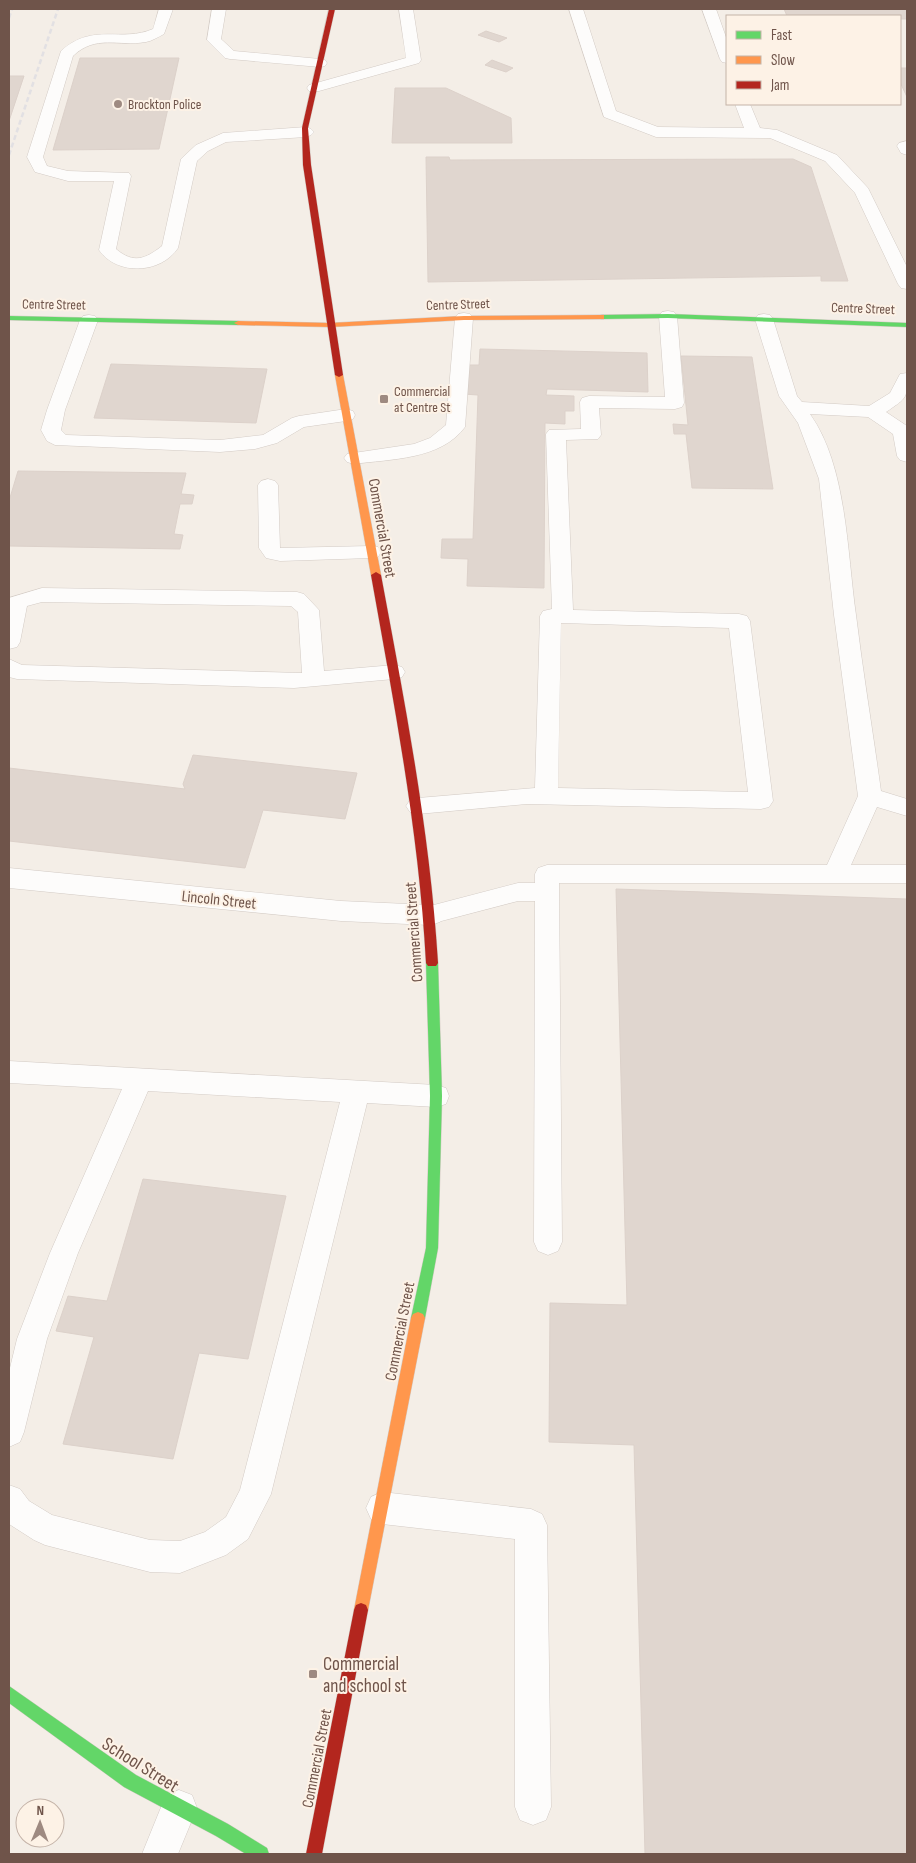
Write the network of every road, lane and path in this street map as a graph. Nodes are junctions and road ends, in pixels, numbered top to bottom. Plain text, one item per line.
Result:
1 (166, 9) edge
2 (219, 9) edge
3 (332, 9) edge
4 (406, 9) edge
5 (576, 9) edge
6 (709, 9) edge
7 (726, 56) edge
8 (320, 63) junction
9 (314, 88) junction
10 (744, 105) edge
11 (306, 132) junction
12 (754, 133) junction
13 (907, 146) edge
14 (907, 150) edge
15 (907, 284) edge
16 (668, 316) junction
17 (9, 318) edge
18 (464, 318) junction
19 (764, 319) junction
20 (88, 320) junction
21 (330, 325) junction
22 (907, 325) edge
23 (907, 378) edge
24 (795, 407) junction
25 (873, 412) junction
26 (346, 415) junction
27 (907, 456) edge
28 (354, 458) junction
29 (268, 486) dead end
30 (371, 552) junction
31 (563, 616) junction
32 (9, 642) edge
33 (394, 672) junction
34 (12, 674) edge
35 (314, 679) junction
36 (546, 796) junction
37 (870, 796) junction
38 (418, 806) junction
39 (907, 808) edge
40 (835, 874) junction
41 (907, 874) edge
42 (9, 878) edge
43 (546, 892) junction
44 (430, 915) junction
45 (9, 1072) edge
46 (140, 1079) junction
47 (356, 1092) junction
48 (436, 1096) junction
49 (548, 1242) dead end
50 (9, 1432) edge
51 (9, 1500) edge
52 (382, 1508) junction
53 (9, 1694) edge
54 (533, 1807) dead end
55 (179, 1808) junction
56 (160, 1854) edge
57 (261, 1854) edge
58 (314, 1854) edge

1 - 11 lane
2 - 8 lane
3 - 8 main road, Commercial Street
4 - 9 lane
5 - 12 lane
6 - 7 lane
8 - 9 main road, Commercial Street
9 - 11 main road, Commercial Street
10 - 12 lane
11 - 21 main road, Commercial Street
12 - 15 lane
13 - 14 lane
16 - 18 main road, Centre Street
16 - 19 main road, Centre Street
16 - 31 lane
17 - 20 main road, Centre Street
18 - 21 main road, Centre Street
18 - 28 lane
19 - 22 main road, Centre Street
19 - 24 lane
20 - 21 main road, Centre Street
20 - 26 lane
21 - 26 main road, Commercial Street
23 - 25 lane
24 - 25 lane
24 - 37 lane
25 - 27 lane
26 - 28 main road, Commercial Street
28 - 30 main road, Commercial Street
29 - 30 lane
30 - 33 main road, Commercial Street
31 - 36 lane
31 - 36 lane
32 - 35 lane
33 - 35 lane
33 - 38 main road, Commercial Street
34 - 35 lane
36 - 38 lane
37 - 39 lane
37 - 40 lane
38 - 44 main road, Commercial Street
40 - 41 lane
40 - 43 lane
42 - 44 street, Lincoln Street
43 - 44 lane
43 - 49 lane
44 - 48 main road, Commercial Street
45 - 46 lane
46 - 47 lane
46 - 50 lane
47 - 48 lane
47 - 51 lane
48 - 52 main road, Commercial Street
52 - 54 lane
52 - 58 main road, Commercial Street
53 - 55 main road, School Street
55 - 56 lane
55 - 57 main road, School Street

